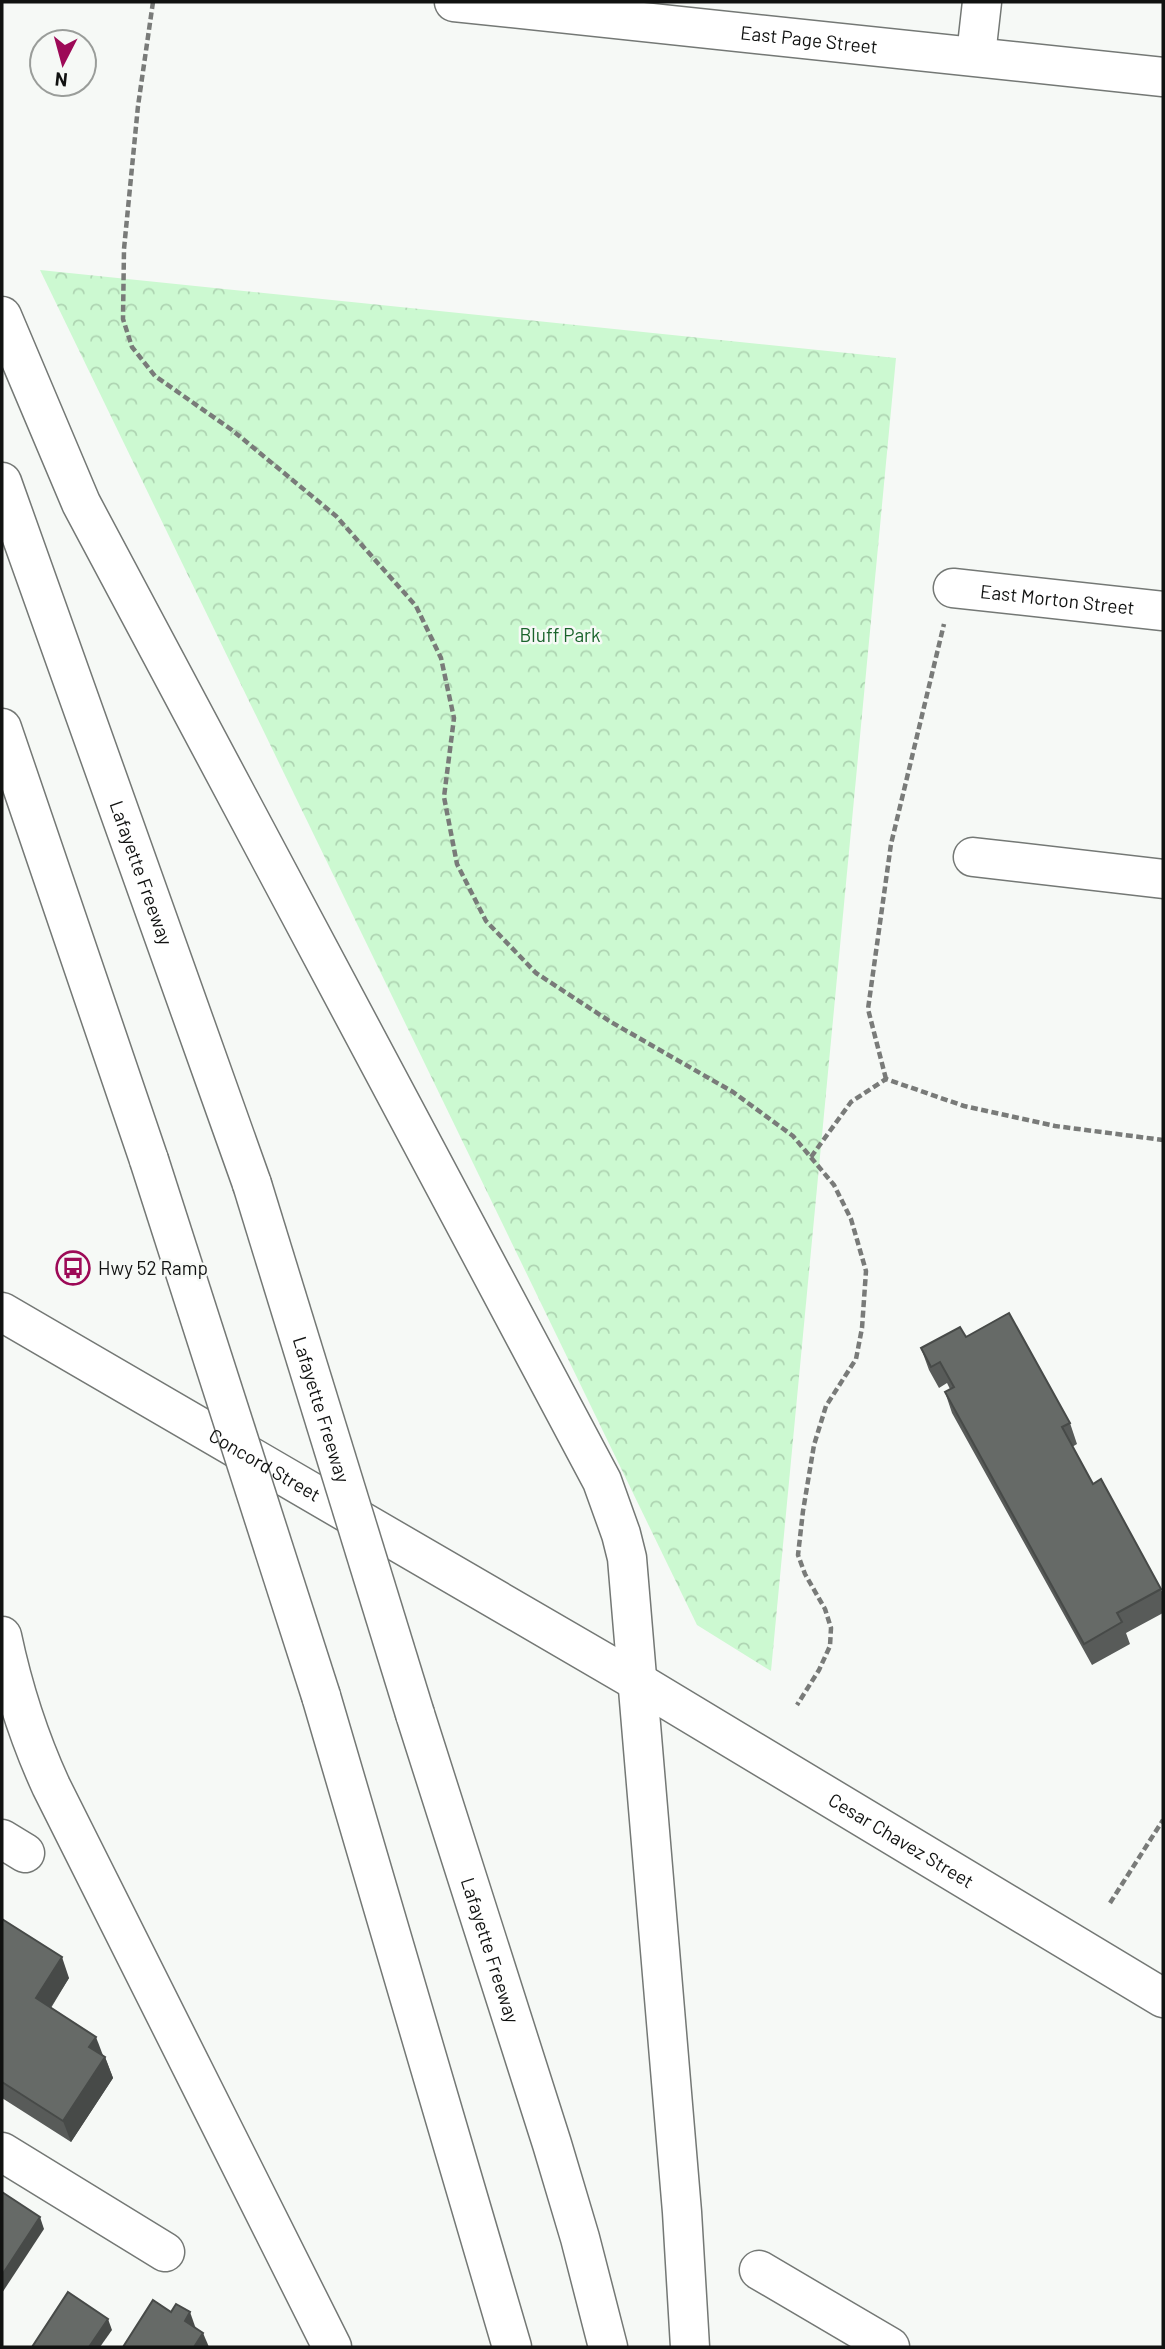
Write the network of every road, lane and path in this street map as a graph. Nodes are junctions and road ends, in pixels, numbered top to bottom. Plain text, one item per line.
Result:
1 (153, 2) edge
2 (454, 2) edge
3 (982, 2) edge
4 (976, 55) junction
5 (1163, 77) edge
6 (2, 316) edge
7 (2, 482) edge
8 (953, 588) joint
9 (1163, 611) edge
10 (2, 728) edge
11 (973, 857) dead end
12 (1163, 879) edge
13 (886, 1079) junction
14 (1163, 1140) edge
15 (811, 1157) junction
16 (2, 1312) edge
17 (2, 1636) edge
18 (638, 1682) junction
19 (797, 1706) dead end
20 (1163, 1820) edge
21 (1110, 1903) dead end
22 (1163, 1998) edge
23 (2, 2152) edge
24 (165, 2252) dead end
25 (759, 2270) dead end
26 (332, 2347) edge
27 (512, 2347) edge
28 (608, 2347) edge
29 (690, 2347) edge
30 (889, 2347) edge

1 - 15 path
2 - 4 main road, East Page Street
3 - 4 main road
4 - 5 main road, East Page Street
6 - 18 main road
7 - 28 main road, Lafayette Freeway, bridge
8 - 9 main road, East Morton Street
8 - 13 path
10 - 27 main road, bridge
11 - 12 main road
13 - 14 path
13 - 15 path
15 - 19 path
16 - 18 main road, Concord Street
17 - 26 main road
18 - 22 main road, Cesar Chavez Street
18 - 29 main road
20 - 21 path
23 - 24 main road
25 - 30 main road

